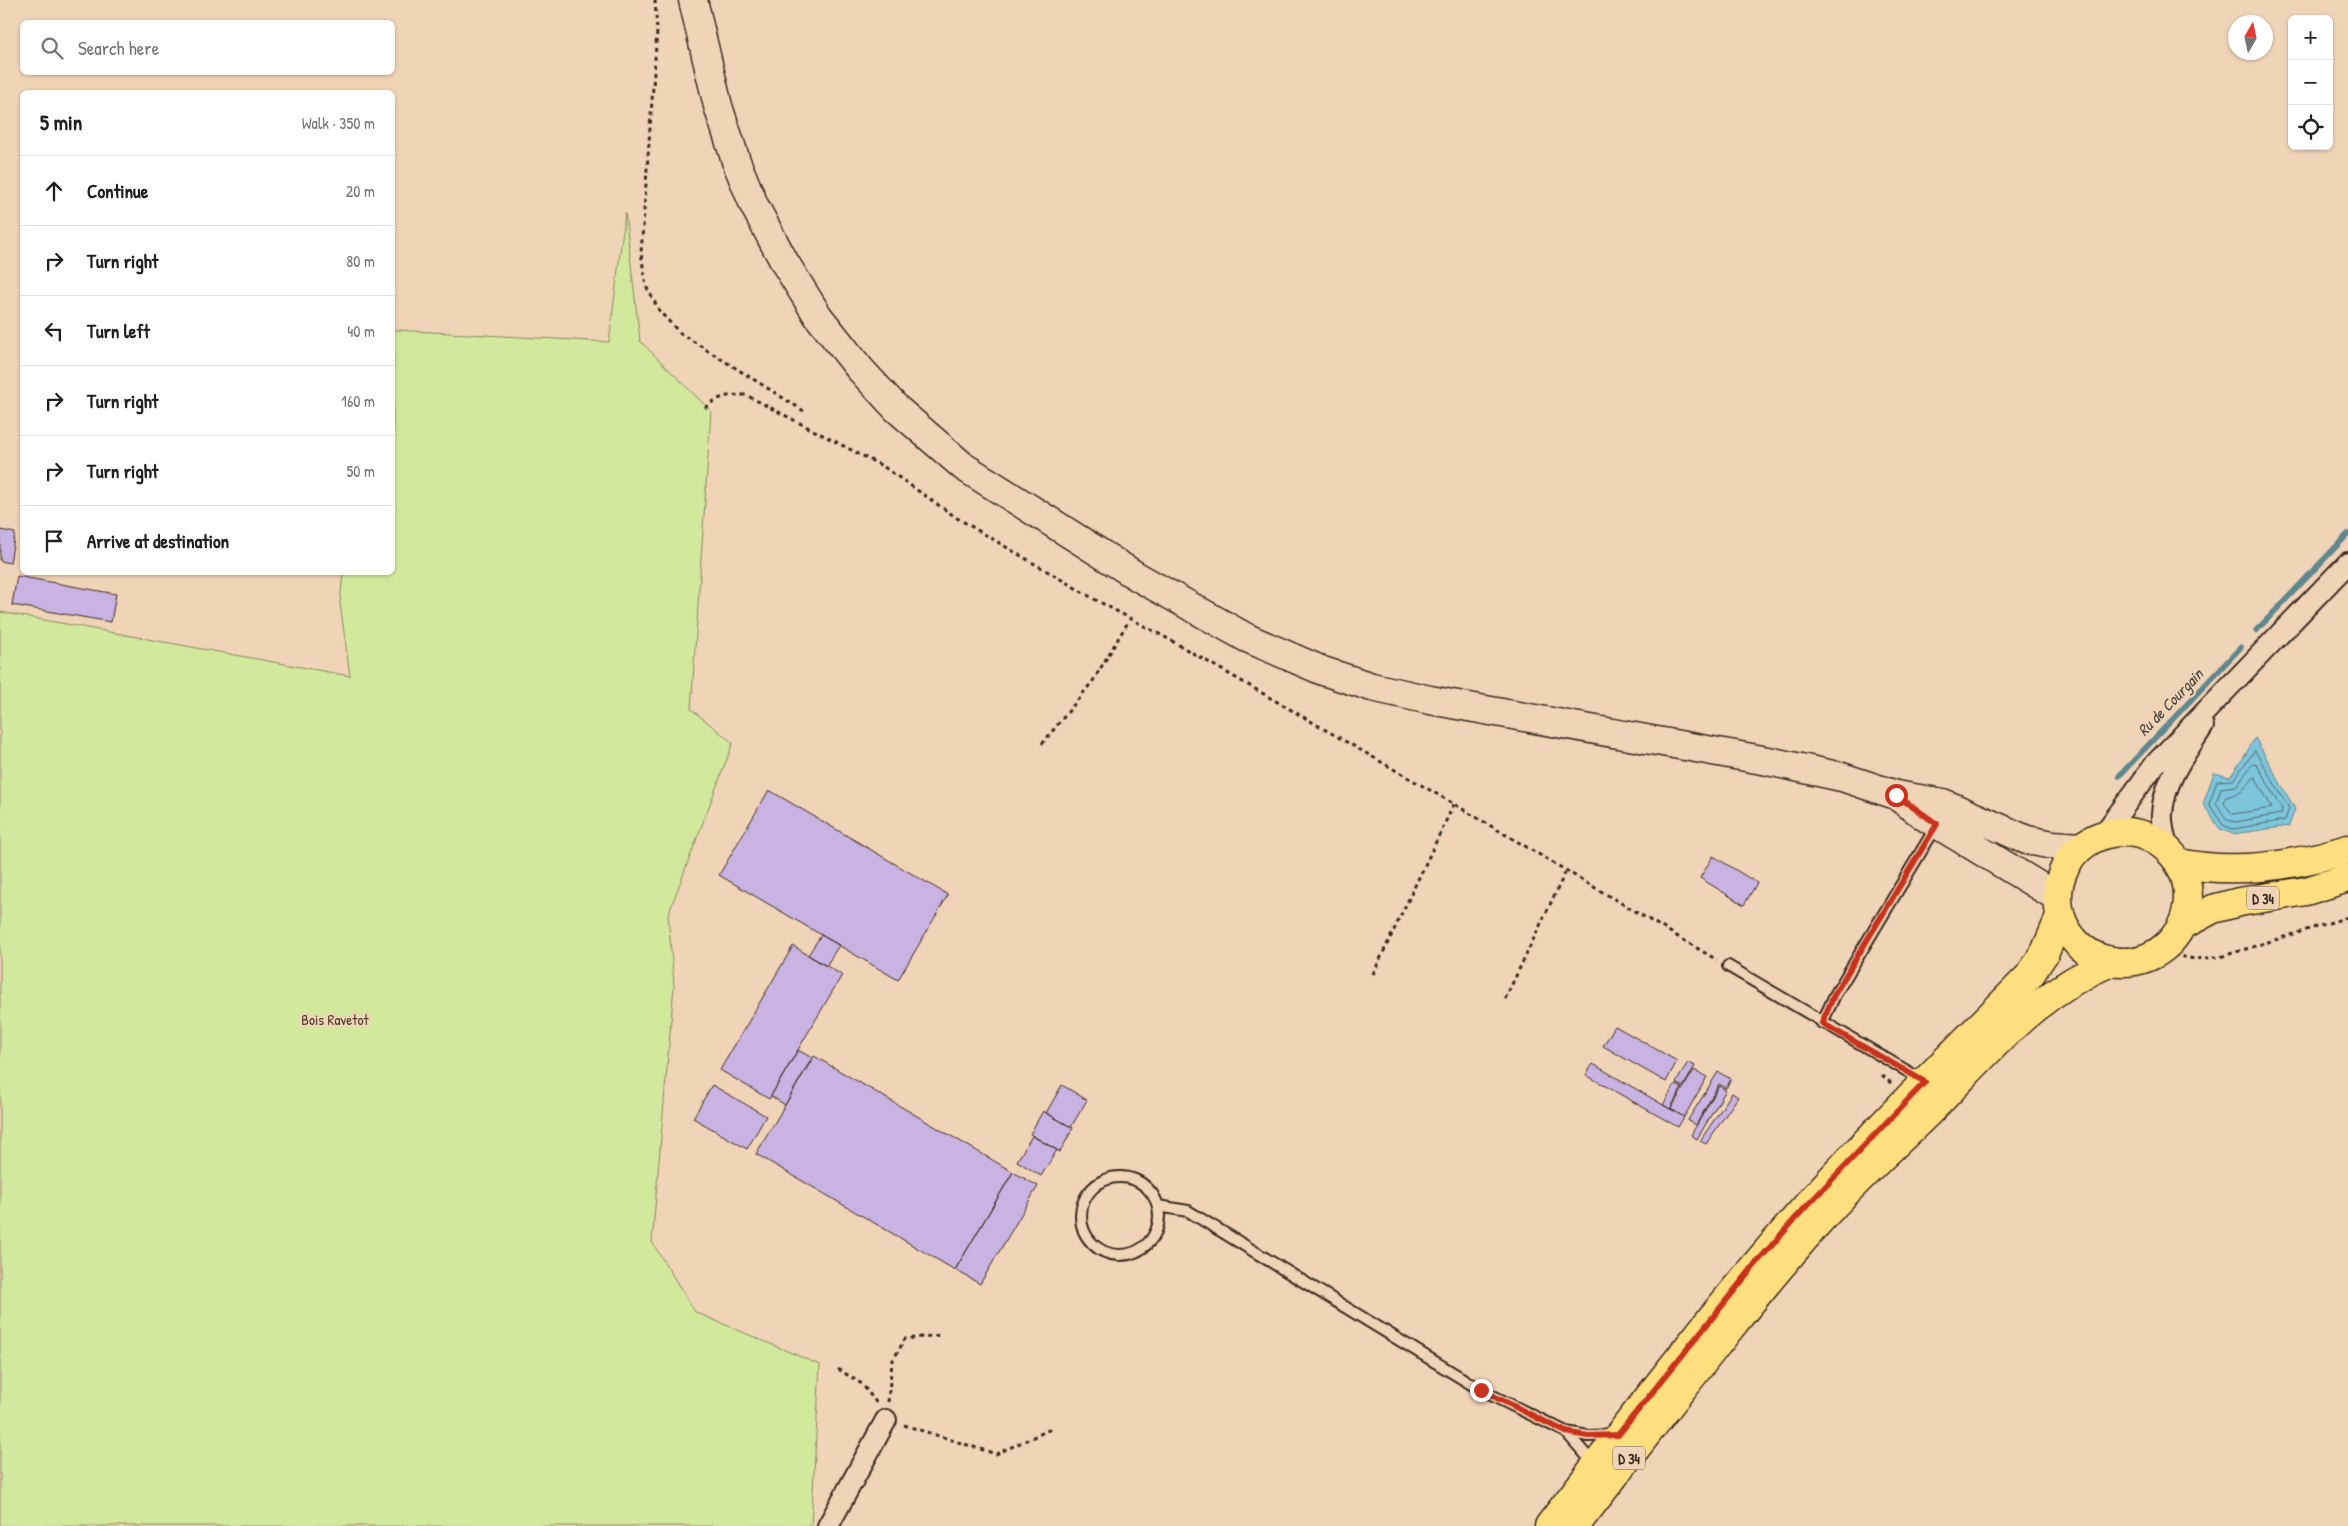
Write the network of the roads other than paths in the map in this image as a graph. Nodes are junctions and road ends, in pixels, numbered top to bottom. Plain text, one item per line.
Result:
1 (693, 0) edge
2 (2348, 563) edge
3 (2222, 694) junction
4 (1896, 795) junction
5 (1937, 824) junction
6 (2092, 841) junction
7 (2348, 849) edge
8 (2173, 856) junction
9 (2348, 878) edge
10 (2059, 907) junction
11 (2181, 926) junction
12 (2113, 961) junction
13 (1728, 966) road end
14 (1822, 1023) junction
15 (1925, 1082) junction
16 (1158, 1206) junction
17 (886, 1420) road end
18 (1566, 1432) junction
19 (1618, 1435) junction
20 (1595, 1465) junction
21 (1557, 1524) edge
22 (828, 1526) edge

1 - 4 main road
2 - 3 street
3 - 6 street
3 - 8 street
4 - 5 main road
4 - 6 main road
5 - 10 main road
5 - 14 lane
6 - 8 main road
6 - 10 main road
7 - 8 main road, D 34
8 - 11 main road
9 - 11 main road, D 34
10 - 12 main road
10 - 15 main road, D 34
11 - 12 main road
12 - 21 main road, D 34
13 - 14 lane
14 - 15 lane
15 - 19 main road, D 34
16 - 16 lane
16 - 18 lane
17 - 22 street
18 - 19 lane
18 - 20 lane
19 - 20 main road, D 34
20 - 21 main road, D 34

